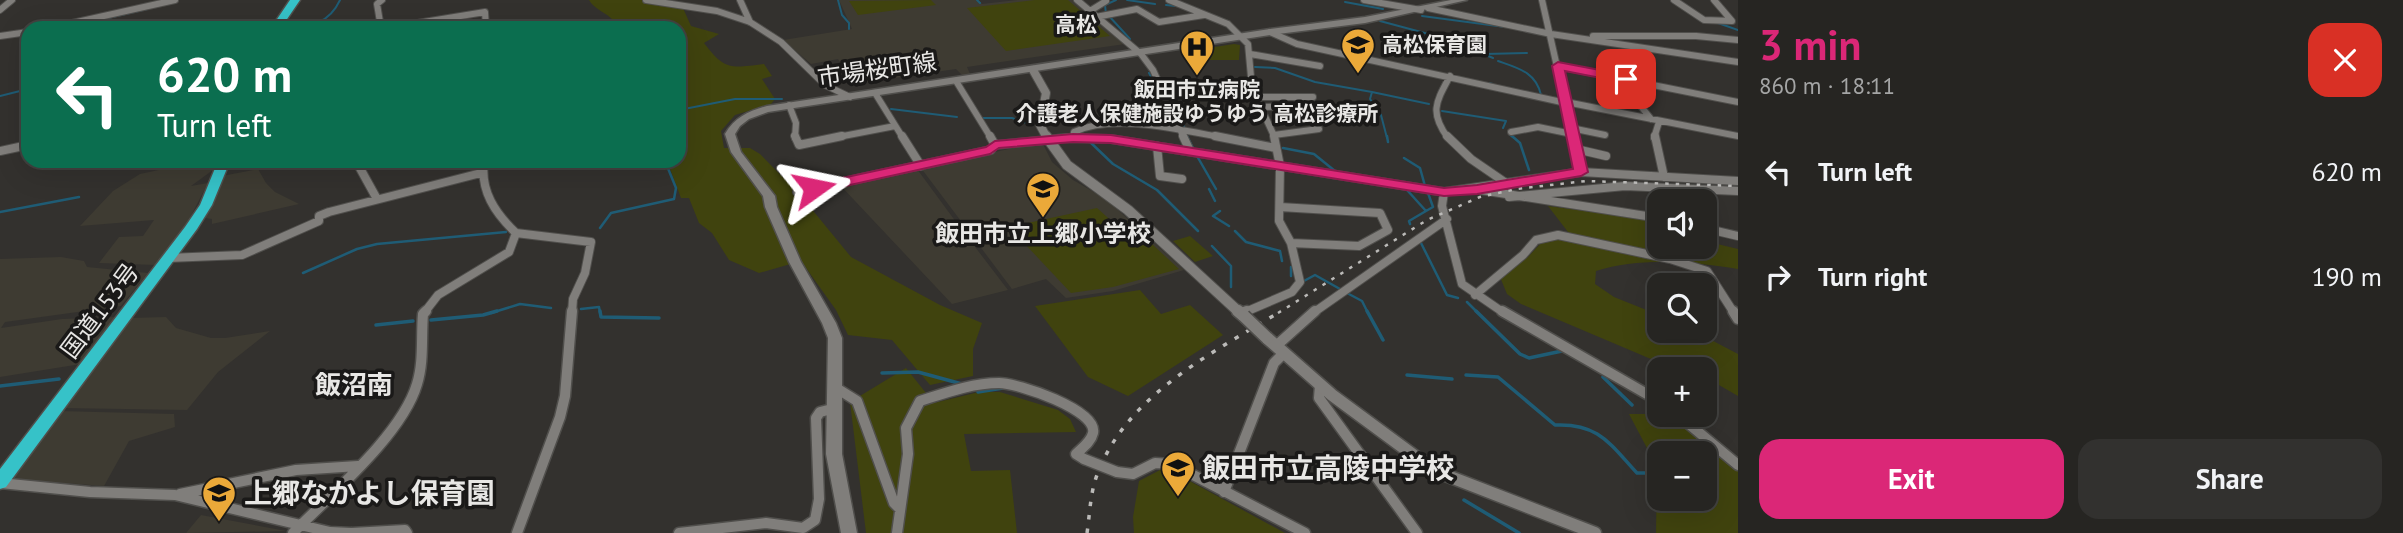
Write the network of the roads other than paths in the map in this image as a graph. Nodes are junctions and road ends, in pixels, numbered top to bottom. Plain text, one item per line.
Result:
1 (12, 0) edge
2 (175, 0) edge
3 (295, 0) edge
4 (382, 0) edge
5 (483, 0) edge
6 (646, 0) edge
7 (740, 0) edge
8 (1077, 0) edge
9 (1169, 0) edge
10 (1364, 0) edge
11 (1463, 0) edge
12 (1542, 0) edge
13 (1674, 0) edge
14 (1714, 0) edge
15 (1106, 1) edge
16 (1392, 2) edge
17 (1424, 9) junction
18 (0, 10) edge
19 (1090, 11) junction
20 (485, 12) junction
21 (1206, 14) junction
22 (1096, 17) junction
23 (1385, 17) junction
24 (89, 21) edge
25 (281, 21) edge
26 (380, 21) edge
27 (430, 21) edge
28 (486, 21) edge
29 (750, 22) junction
30 (1735, 22) edge
31 (1270, 32) junction
32 (21, 34) edge
33 (1551, 34) junction
34 (1243, 37) junction
35 (2, 38) edge
36 (1584, 40) junction
37 (1738, 40) edge
38 (1141, 54) junction
39 (1250, 54) junction
40 (1738, 62) edge
41 (1320, 66) dead end
42 (1558, 66) junction
43 (1033, 70) junction
44 (1450, 76) junction
45 (1626, 79) junction
46 (956, 81) junction
47 (1138, 85) dead end
48 (1160, 86) junction
49 (875, 93) junction
50 (850, 97) junction
51 (1256, 97) junction
52 (1313, 97) dead end
53 (1738, 102) edge
54 (1566, 103) junction
55 (789, 105) junction
56 (1309, 106) dead end
57 (1262, 107) junction
58 (1655, 121) junction
59 (895, 126) junction
60 (1319, 129) dead end
61 (1181, 131) junction
62 (1572, 131) junction
63 (1511, 132) dead end
64 (1274, 135) junction
65 (1605, 135) dead end
66 (1738, 136) edge
67 (1073, 138) junction
68 (1046, 139) junction
69 (995, 145) junction
70 (21, 146) edge
71 (1157, 146) junction
72 (1276, 148) junction
73 (1576, 149) junction
74 (0, 151) edge
75 (1190, 151) junction
76 (1606, 156) dead end
77 (920, 166) junction
78 (1280, 166) junction
79 (221, 168) edge
80 (360, 168) edge
81 (482, 168) edge
82 (1581, 172) junction
83 (481, 173) junction
84 (1664, 177) junction
85 (1182, 179) dead end
86 (1738, 181) edge
87 (1506, 183) junction
88 (1477, 190) junction
89 (1738, 191) edge
90 (797, 192) dead end
91 (1444, 192) junction
92 (1508, 197) junction
93 (377, 199) junction
94 (1280, 206) junction
95 (1647, 216) edge
96 (1447, 219) junction
97 (1717, 231) edge
98 (516, 233) junction
99 (1738, 236) edge
100 (1291, 243) junction
101 (168, 258) junction
102 (1475, 295) junction
103 (1243, 314) junction
104 (1738, 319) edge
105 (1275, 346) junction
106 (1320, 385) junction
107 (834, 386) junction
108 (1647, 394) edge
109 (832, 409) junction
110 (1692, 427) edge
111 (1738, 465) edge
112 (358, 466) junction
113 (1, 478) edge
114 (1224, 492) junction
115 (175, 495) junction
116 (900, 509) junction
117 (298, 529) edge
118 (351, 533) edge
119 (407, 533) edge
120 (517, 533) edge
121 (679, 533) edge
122 (849, 533) edge
123 (897, 533) edge
124 (1305, 533) edge
125 (1417, 533) edge
126 (1595, 533) edge

1 - 18 street
2 - 24 street
3 - 25 highway
4 - 26 street
5 - 20 street
6 - 29 street
7 - 29 street
8 - 19 street
9 - 21 street
10 - 16 street
11 - 17 main road, 市場桜町線
12 - 33 street
13 - 30 street
14 - 30 street
15 - 19 street
16 - 17 street
16 - 23 street
17 - 23 main road, 市場桜町線
17 - 33 street
19 - 22 street
20 - 27 street
20 - 28 street
21 - 22 street
21 - 34 street
22 - 38 street
23 - 31 main road, 市場桜町線
29 - 50 street
31 - 34 main road, 市場桜町線
31 - 44 street
32 - 35 street
33 - 36 street
33 - 42 street
34 - 38 main road, 市場桜町線
34 - 39 street
36 - 37 street
36 - 40 street
38 - 43 main road, 市場桜町線
38 - 48 street
39 - 41 street
39 - 51 street
42 - 45 street
42 - 54 street
43 - 46 main road, 市場桜町線
43 - 68 street
44 - 54 street
44 - 87 street
45 - 53 street
45 - 58 street
46 - 49 main road, 市場桜町線
46 - 69 street
47 - 48 street
48 - 61 street
49 - 50 main road, 市場桜町線
49 - 59 street
50 - 55 main road, 市場桜町線
51 - 52 street
51 - 57 street
54 - 58 street
54 - 62 street
55 - 59 street
55 - 107 main road, 市場桜町線
56 - 57 street
57 - 64 street
58 - 66 street
58 - 84 street
59 - 77 street
60 - 64 street
61 - 67 street
61 - 72 street
61 - 75 street
62 - 63 street
62 - 65 street
62 - 73 street
64 - 72 street
67 - 68 street
67 - 71 street
68 - 69 street
68 - 103 street
69 - 77 street
70 - 74 street
71 - 75 street
71 - 85 street
72 - 78 street
73 - 76 street
73 - 82 street
75 - 78 street
77 - 90 street
78 - 91 street
78 - 94 street
79 - 101 highway, 国道153号
80 - 93 street
81 - 83 street
82 - 84 street
82 - 87 street
83 - 93 street
83 - 98 street
84 - 86 street
87 - 88 street
88 - 91 street
88 - 92 street
89 - 92 street
91 - 96 street
92 - 95 street
93 - 101 street
94 - 100 street
94 - 100 street
96 - 102 street
96 - 105 street
97 - 99 street
98 - 112 street
98 - 120 street
100 - 103 street
101 - 113 highway, 国道153号
102 - 104 street
102 - 108 street
103 - 105 street, bridge
105 - 106 street
105 - 114 street
106 - 125 street
106 - 126 street
107 - 109 main road, 市場桜町線
107 - 116 street
109 - 121 street
109 - 122 main road, 市場桜町線
110 - 111 street
112 - 115 street
112 - 117 street
113 - 115 street
114 - 116 street, bridge
114 - 124 street
115 - 117 street
116 - 123 street
117 - 118 street
118 - 119 street

